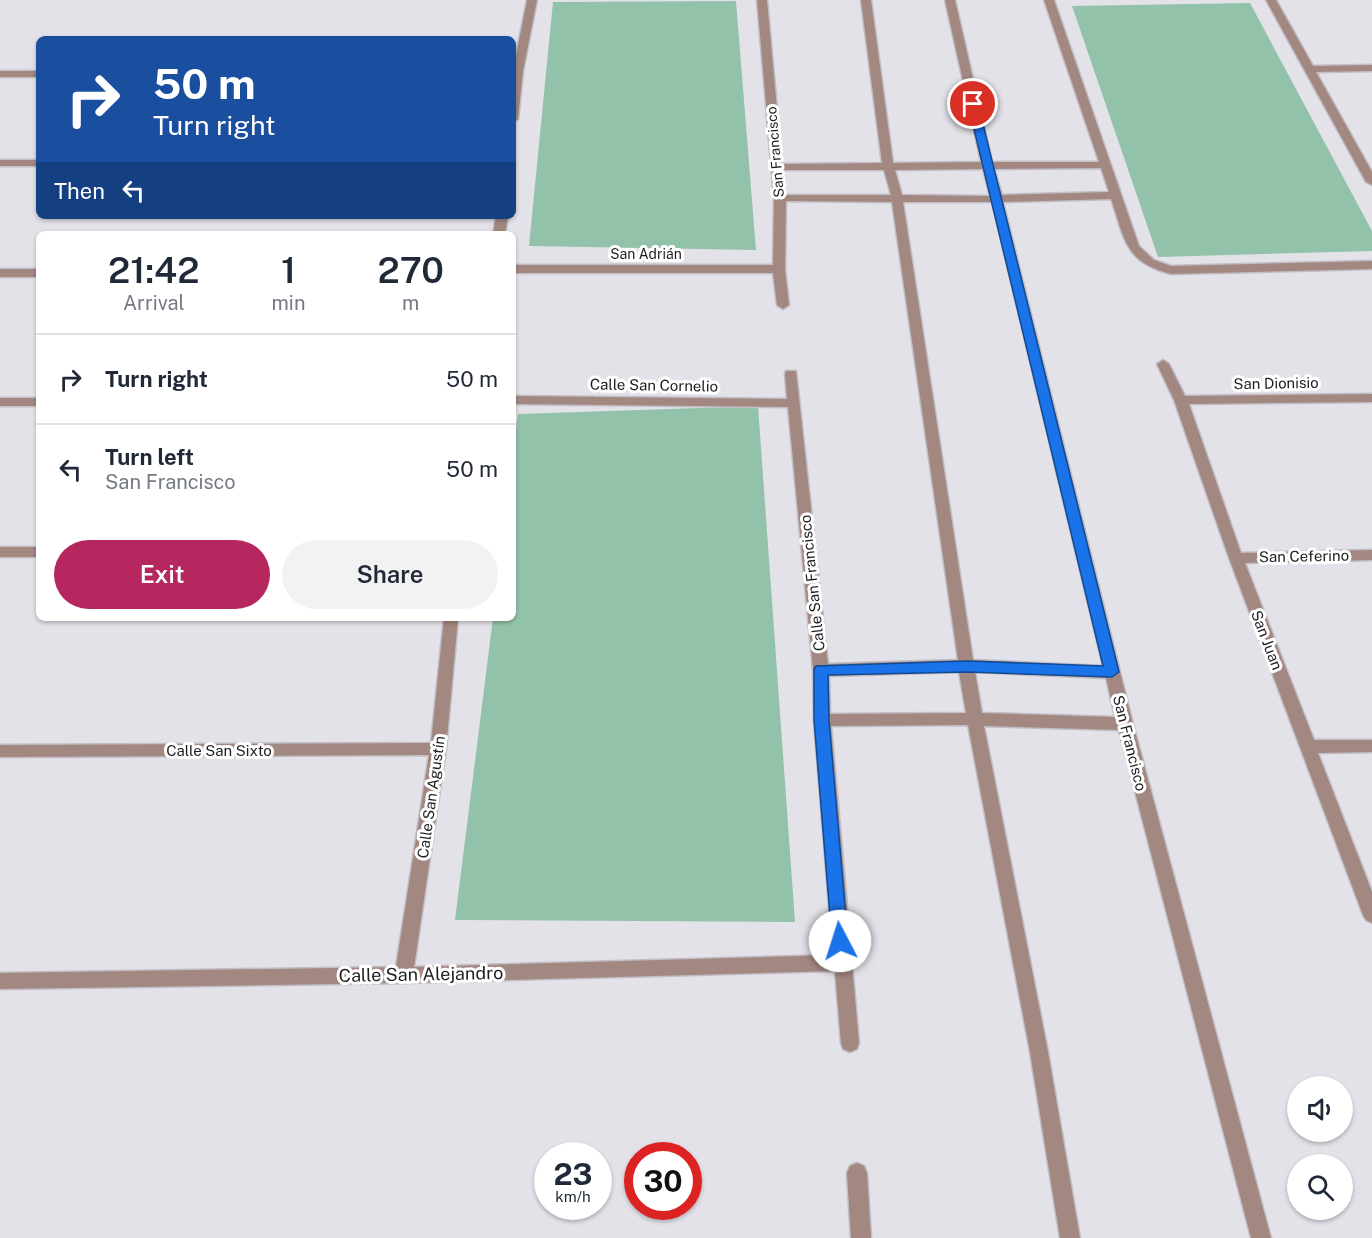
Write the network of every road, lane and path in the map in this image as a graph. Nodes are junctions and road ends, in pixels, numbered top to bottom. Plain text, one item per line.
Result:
1 (532, 0) edge
2 (762, 0) edge
3 (866, 0) edge
4 (950, 0) edge
5 (1049, 0) edge
6 (1271, 0) edge
7 (1372, 68) edge
8 (1309, 69) junction
9 (516, 71) edge
10 (0, 74) edge
11 (36, 74) edge
12 (0, 163) edge
13 (36, 163) edge
14 (888, 165) junction
15 (1105, 165) junction
16 (1367, 165) edge
17 (987, 166) junction
18 (777, 167) junction
19 (1372, 182) edge
20 (1115, 195) junction
21 (780, 198) junction
22 (897, 198) junction
23 (996, 199) junction
24 (1372, 265) edge
25 (516, 269) edge
26 (779, 269) junction
27 (0, 273) edge
28 (36, 273) edge
29 (783, 305) dead end
30 (1163, 364) dead end
31 (791, 374) dead end
32 (1372, 398) edge
33 (516, 400) edge
34 (1181, 400) junction
35 (0, 402) edge
36 (36, 402) edge
37 (794, 403) junction
38 (0, 552) edge
39 (36, 552) edge
40 (1372, 555) edge
41 (1236, 558) junction
42 (451, 621) edge
43 (967, 666) junction
44 (821, 669) junction
45 (1112, 672) junction
46 (975, 719) junction
47 (822, 720) junction
48 (1125, 724) junction
49 (1372, 746) edge
50 (1308, 747) junction
51 (438, 749) junction
52 (0, 751) edge
53 (1372, 915) edge
54 (842, 963) junction
55 (404, 975) junction
56 (0, 981) edge
57 (850, 1043) dead end
58 (857, 1173) dead end
59 (861, 1238) edge
60 (1070, 1238) edge
61 (1261, 1238) edge

1 - 9 street
2 - 18 street, San Francisco
3 - 14 street
4 - 17 street, San Francisco
5 - 15 street
6 - 8 street
7 - 8 street
8 - 16 street
10 - 11 street
12 - 13 street
14 - 17 street
14 - 18 street
14 - 22 street
15 - 17 street
15 - 20 street
16 - 19 street
17 - 23 street, San Francisco
18 - 21 street, San Francisco
20 - 23 street
20 - 24 street
21 - 22 street
21 - 26 street, San Francisco
22 - 23 street
22 - 43 street
23 - 45 street, San Francisco
25 - 26 street, San Adrián
26 - 29 street, San Francisco
27 - 28 street
30 - 34 street, San Juan
31 - 37 street, Calle San Francisco
32 - 34 street, San Dionisio
33 - 37 street, Calle San Cornelio
34 - 41 street, San Juan
35 - 36 street
37 - 44 street, Calle San Francisco
38 - 39 street
40 - 41 street, San Ceferino
41 - 50 street, San Juan
42 - 51 street, Calle San Agustín
43 - 44 street
43 - 45 street
43 - 46 street
44 - 47 street, Calle San Francisco
45 - 48 street, San Francisco
46 - 47 street
46 - 48 street
46 - 60 street
47 - 54 street, Calle San Francisco
48 - 61 street, San Francisco
49 - 50 street
50 - 53 street, San Juan
51 - 52 street, Calle San Sixto
51 - 55 street, Calle San Agustín
54 - 55 street, Calle San Alejandro
54 - 57 street, Calle San Francisco
55 - 56 street, Calle San Alejandro
58 - 59 street

